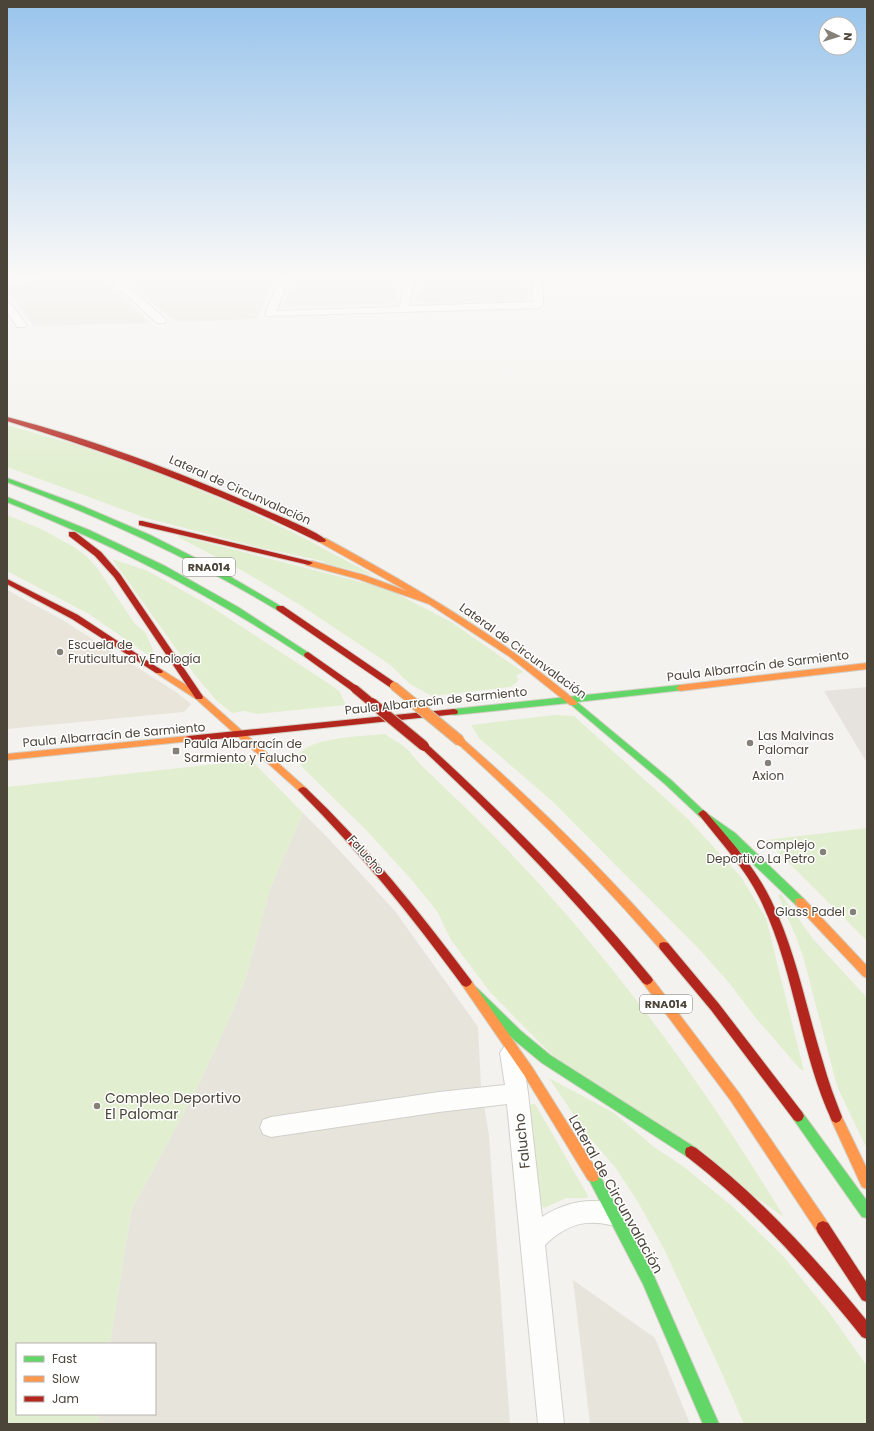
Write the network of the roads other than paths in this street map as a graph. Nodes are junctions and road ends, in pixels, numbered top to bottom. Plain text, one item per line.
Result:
1 (7, 420) edge
2 (7, 479) edge
3 (38, 491) junction
4 (7, 499) edge
5 (19, 503) junction
6 (122, 516) dead end
7 (135, 520) dead end
8 (7, 582) edge
9 (432, 602) junction
10 (867, 666) edge
11 (199, 697) junction
12 (570, 699) junction
13 (241, 734) junction
14 (7, 757) edge
15 (703, 814) junction
16 (867, 974) edge
17 (473, 991) junction
18 (509, 1042) junction
19 (517, 1093) junction
20 (271, 1127) dead end
21 (867, 1183) edge
22 (867, 1212) edge
23 (615, 1215) junction
24 (532, 1241) junction
25 (867, 1295) edge
26 (867, 1332) edge
27 (551, 1424) edge
28 (711, 1424) edge

1 - 9 main road, Lateral de Circunvalación
2 - 3 main road, RNA014
3 - 6 main road
3 - 22 main road, RNA014, bridge
4 - 5 main road, RNA014
5 - 11 main road
5 - 25 main road, RNA014, bridge
7 - 9 main road
8 - 11 main road
9 - 12 main road, Lateral de Circunvalación
10 - 12 main road, Paula Albarracín de Sarmiento
11 - 13 main road
12 - 13 main road, Paula Albarracín de Sarmiento
12 - 15 main road, Lateral de Circunvalación
13 - 14 main road, Paula Albarracín de Sarmiento
13 - 17 main road, Falucho
15 - 16 main road, Lateral de Circunvalación
15 - 21 main road
17 - 18 main road, Lateral de Circunvalación
17 - 26 main road
18 - 19 street, Falucho
18 - 23 main road, Lateral de Circunvalación
19 - 20 street
19 - 24 street, Falucho
23 - 24 street
23 - 28 main road, Lateral de Circunvalación
24 - 27 street, Falucho

